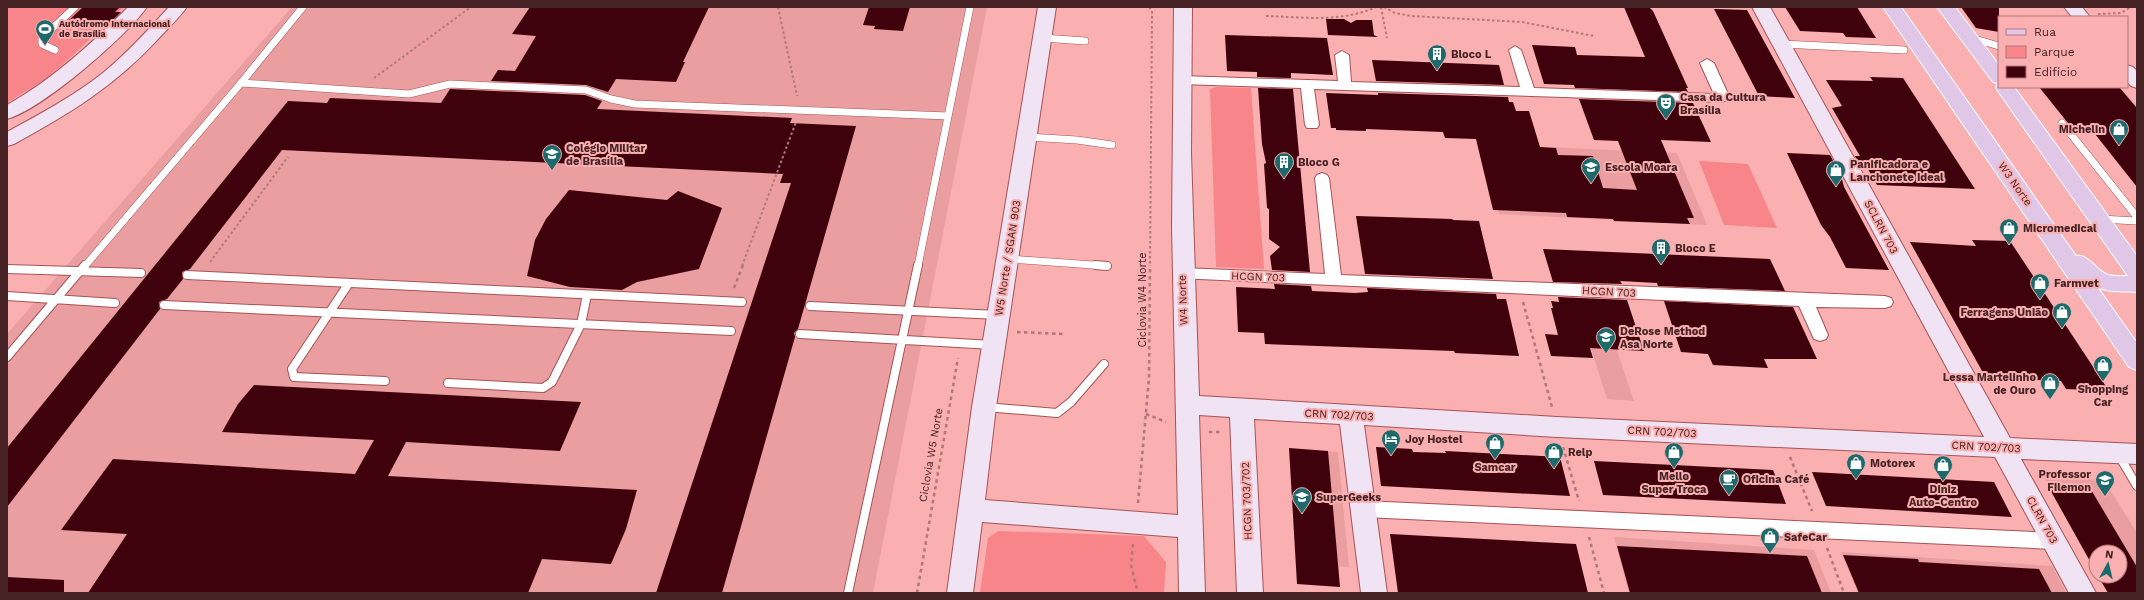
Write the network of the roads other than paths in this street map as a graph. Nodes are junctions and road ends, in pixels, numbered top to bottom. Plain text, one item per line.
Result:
1 (74, 7) edge
2 (138, 7) edge
3 (178, 7) edge
4 (303, 7) edge
5 (970, 7) edge
6 (1047, 7) edge
7 (1183, 7) edge
8 (1761, 7) edge
9 (1892, 7) edge
10 (1946, 7) edge
11 (1043, 38) junction
12 (1970, 38) junction
13 (1085, 41) dead end
14 (1782, 44) junction
15 (1998, 46) edge
16 (55, 50) dead end
17 (1515, 50) dead end
18 (1904, 50) dead end
19 (1342, 55) dead end
20 (1707, 63) dead end
21 (2128, 72) edge
22 (1998, 77) edge
23 (1181, 80) junction
24 (2137, 82) edge
25 (241, 83) junction
26 (1307, 85) junction
27 (1345, 86) junction
28 (2006, 88) edge
29 (1529, 93) junction
30 (7, 113) edge
31 (948, 116) junction
32 (2062, 123) dead end
33 (1312, 125) dead end
34 (1027, 137) junction
35 (7, 140) edge
36 (1112, 145) dead end
37 (1322, 178) dead end
38 (2039, 218) junction
39 (2137, 218) edge
40 (2099, 219) junction
41 (2137, 221) edge
42 (1008, 259) junction
43 (1108, 266) dead end
44 (7, 269) edge
45 (81, 270) junction
46 (2137, 272) edge
47 (141, 273) dead end
48 (1182, 274) junction
49 (187, 275) dead end
50 (1334, 280) junction
51 (349, 283) junction
52 (2137, 284) edge
53 (587, 295) junction
54 (7, 296) edge
55 (57, 298) junction
56 (1805, 301) junction
57 (742, 302) dead end
58 (1885, 302) dead end
59 (114, 303) dead end
60 (164, 305) dead end
61 (810, 306) dead end
62 (908, 311) junction
63 (331, 312) junction
64 (581, 324) junction
65 (996, 330) junction
66 (731, 331) dead end
67 (800, 334) dead end
68 (1820, 334) dead end
69 (903, 341) junction
70 (7, 357) edge
71 (2137, 361) edge
72 (1104, 364) dead end
73 (385, 381) dead end
74 (448, 384) dead end
75 (1188, 405) junction
76 (984, 407) junction
77 (1242, 410) junction
78 (1351, 416) junction
79 (2001, 448) junction
80 (2127, 453) edge
81 (2137, 486) edge
82 (1364, 509) junction
83 (972, 510) junction
84 (1191, 527) junction
85 (2054, 541) junction
86 (848, 593) edge
87 (960, 593) edge
88 (1192, 593) edge
89 (1250, 593) edge
90 (1374, 593) edge
91 (2083, 593) edge

1 - 16 lane
2 - 30 street
3 - 35 street
4 - 25 lane
5 - 31 lane
6 - 11 street, W5 Norte / SGAN 903
7 - 23 street, W4 Norte
8 - 14 street, SCLRN 703
9 - 38 main road, W3 Norte
10 - 12 main road
11 - 13 lane
11 - 34 street, W5 Norte / SGAN 903
12 - 15 lane
12 - 22 main road
14 - 18 lane
14 - 79 street, SCLRN 703
17 - 29 street
19 - 27 street
20 - 29 street
21 - 24 street
23 - 26 street
23 - 48 street, W4 Norte
25 - 31 lane
25 - 45 lane
26 - 27 street
26 - 33 street
27 - 29 street
28 - 40 main road
31 - 62 lane
32 - 39 lane
34 - 36 lane
34 - 42 street, W5 Norte / SGAN 903
37 - 50 street
38 - 52 main road
38 - 71 main road, W3 Norte
40 - 41 lane
40 - 46 main road
42 - 43 lane
42 - 65 street, W5 Norte / SGAN 903
44 - 45 lane
45 - 47 lane
45 - 55 lane
48 - 50 street, HCGN 703
48 - 75 street, W4 Norte
49 - 51 lane
50 - 56 street, HCGN 703
51 - 53 lane
51 - 63 lane
53 - 57 lane
53 - 64 lane
54 - 55 lane
55 - 59 lane
55 - 70 lane
56 - 58 street, HCGN 703
56 - 68 street
60 - 63 lane
61 - 62 lane
62 - 65 lane
62 - 69 lane
63 - 64 lane
63 - 73 lane
64 - 66 lane
64 - 74 lane
65 - 69 lane
65 - 76 street, W5 Norte / SGAN 903
67 - 69 lane
69 - 86 lane
72 - 76 lane
75 - 77 street, CRN 702/703
75 - 84 street, W4 Norte
76 - 83 street, W5 Norte / SGAN 903
77 - 78 street, CRN 702/703
77 - 89 street, HCGN 703/702
78 - 79 street, CRN 702/703
78 - 82 street
79 - 80 street, CRN 702/703
79 - 85 street, CLRN 703
80 - 81 lane
82 - 85 street
82 - 90 street
83 - 84 street
83 - 87 street, W5 Norte / SGAN 903
84 - 88 street, W4 Norte
85 - 91 street, CLRN 703

